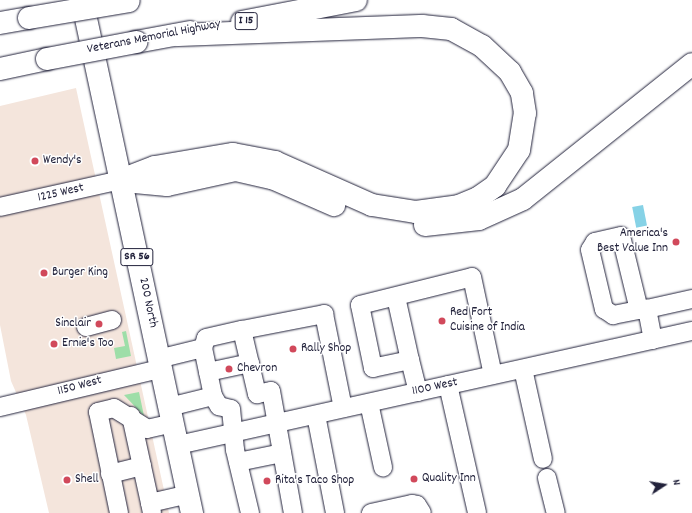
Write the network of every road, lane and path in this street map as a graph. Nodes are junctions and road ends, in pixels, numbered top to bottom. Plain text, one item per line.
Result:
1 (82, 0) edge
2 (356, 0) edge
3 (133, 1) edge
4 (0, 23) edge
5 (176, 35) junction
6 (692, 64) edge
7 (0, 69) edge
8 (121, 180) junction
9 (0, 207) edge
10 (396, 297) junction
11 (692, 299) edge
12 (112, 320) dead end
13 (86, 327) dead end
14 (242, 330) junction
15 (692, 332) edge
16 (653, 340) junction
17 (203, 348) junction
18 (410, 360) junction
19 (250, 363) junction
20 (159, 364) junction
21 (523, 369) junction
22 (208, 372) junction
23 (493, 376) junction
24 (108, 380) junction
25 (448, 385) junction
26 (418, 392) junction
27 (256, 394) junction
28 (213, 396) junction
29 (369, 403) junction
30 (0, 407) edge
31 (114, 408) junction
32 (344, 408) junction
33 (231, 409) junction
34 (171, 415) junction
35 (316, 415) junction
36 (131, 416) junction
37 (278, 423) junction
38 (236, 432) junction
39 (178, 445) junction
40 (282, 453) junction
41 (543, 459) dead end
42 (238, 462) junction
43 (142, 466) junction
44 (383, 467) dead end
45 (110, 474) junction
46 (547, 478) dead end
47 (190, 504) edge
48 (151, 508) edge
49 (119, 513) edge
50 (250, 513) edge
51 (293, 513) edge
52 (335, 513) edge
53 (371, 513) edge
54 (422, 513) edge
55 (477, 513) edge
56 (556, 513) edge

1 - 8 main road, 200 North / SR 56
2 - 5 main road, Veterans Memorial Highway / I 15
3 - 4 main road, bridge
5 - 7 main road, Veterans Memorial Highway / I 15, bridge
5 - 8 main road
6 - 8 main road
8 - 9 street, 1225 West
8 - 20 main road, 200 North / SR 56
10 - 18 street
10 - 18 street
10 - 23 street
11 - 16 street
12 - 13 street
14 - 17 street
14 - 19 street
14 - 32 street
15 - 16 street, 1100 West
16 - 21 street, 1100 West
17 - 20 street, 1150 West
17 - 22 street
18 - 26 street
19 - 22 street
19 - 27 street
20 - 24 street, 1150 West
20 - 34 main road, 200 North / SR 56
21 - 23 street, 1100 West
21 - 41 street
22 - 28 street
23 - 25 street, 1100 West
24 - 30 street, 1150 West
24 - 31 street
25 - 26 street, 1100 West
25 - 55 street
26 - 29 street, 1100 West
27 - 33 street
27 - 37 street
28 - 33 street
28 - 34 street
29 - 32 street, 1100 West
29 - 44 street
31 - 36 street
31 - 45 street
32 - 35 street, 1100 West
33 - 38 street
34 - 36 street
34 - 39 main road, 200 North / SR 56
35 - 37 street, 1100 West
35 - 52 street
36 - 43 street
37 - 38 street, 1100 West
37 - 40 street
38 - 39 street, 1100 West
38 - 42 street
39 - 47 main road, 200 North / SR 56
40 - 42 street
40 - 51 street
42 - 50 street
43 - 45 street
43 - 48 street
45 - 49 street
46 - 56 street
47 - 48 street
53 - 54 street

